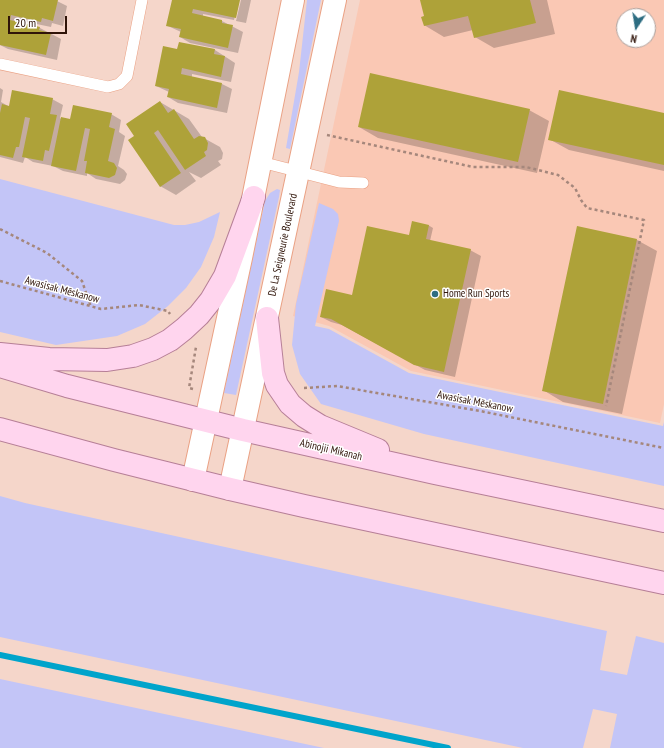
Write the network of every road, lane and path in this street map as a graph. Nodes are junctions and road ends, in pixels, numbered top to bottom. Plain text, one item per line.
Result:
1 (142, 0) edge
2 (294, 0) edge
3 (335, 0) edge
4 (0, 64) edge
5 (326, 135) dead end
6 (261, 162) junction
7 (298, 171) junction
8 (363, 183) dead end
9 (254, 197) junction
10 (0, 229) edge
11 (0, 281) edge
12 (91, 307) junction
13 (168, 311) dead end
14 (267, 318) junction
15 (0, 354) edge
16 (0, 366) edge
17 (283, 394) junction
18 (606, 406) dead end
19 (205, 421) junction
20 (0, 429) edge
21 (243, 430) junction
22 (664, 448) edge
23 (435, 473) junction
24 (193, 480) junction
25 (230, 489) junction
26 (664, 521) edge
27 (664, 583) edge

1 - 4 lane
2 - 6 street
3 - 7 street, De La Seigneurie Boulevard
5 - 18 path
6 - 7 lane
6 - 9 street
7 - 8 lane
7 - 14 street, De La Seigneurie Boulevard
9 - 15 main road
9 - 19 street
10 - 12 path
11 - 12 path, Awasisak Mēskanow
12 - 13 path, Awasisak Mēskanow
14 - 17 main road
14 - 21 street, De La Seigneurie Boulevard
16 - 19 main road, Abinojii Mikanah
17 - 22 path, Awasisak Mēskanow
17 - 23 main road
19 - 21 main road, Abinojii Mikanah
19 - 24 street
20 - 24 main road
21 - 23 main road, Abinojii Mikanah
21 - 25 street, De La Seigneurie Boulevard
23 - 26 main road, Abinojii Mikanah
24 - 25 main road
25 - 27 main road

